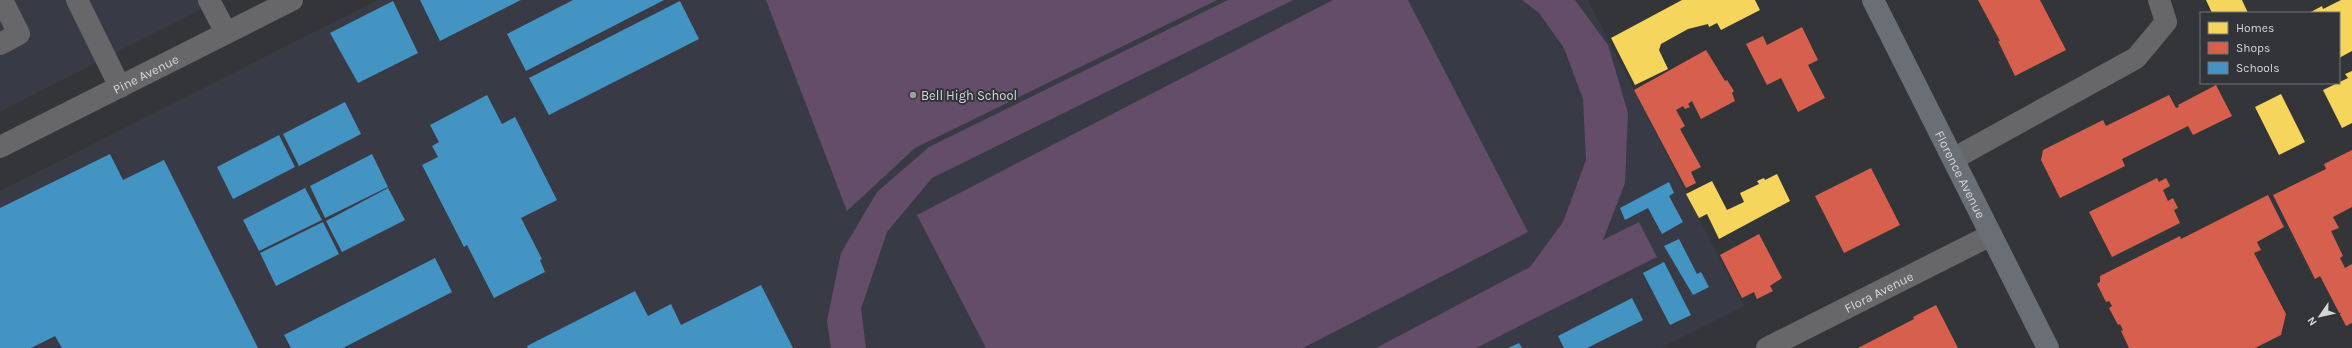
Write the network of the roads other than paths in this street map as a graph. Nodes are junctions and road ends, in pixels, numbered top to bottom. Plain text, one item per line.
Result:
1 (2, 0) edge
2 (77, 0) edge
3 (209, 0) edge
4 (292, 0) edge
5 (1873, 0) edge
6 (2158, 0) edge
7 (226, 33) junction
8 (0, 44) edge
9 (120, 87) junction
10 (0, 147) edge
11 (1953, 160) junction
12 (1991, 235) junction
13 (1767, 348) edge
14 (2048, 348) edge

1 - 8 street
2 - 9 street
3 - 7 street
4 - 7 street, Pine Avenue
5 - 11 main road, Florence Avenue
6 - 11 street
7 - 9 street, Pine Avenue
9 - 10 street, Pine Avenue
11 - 12 main road, Florence Avenue
12 - 13 street, Flora Avenue
12 - 14 main road, Florence Avenue

